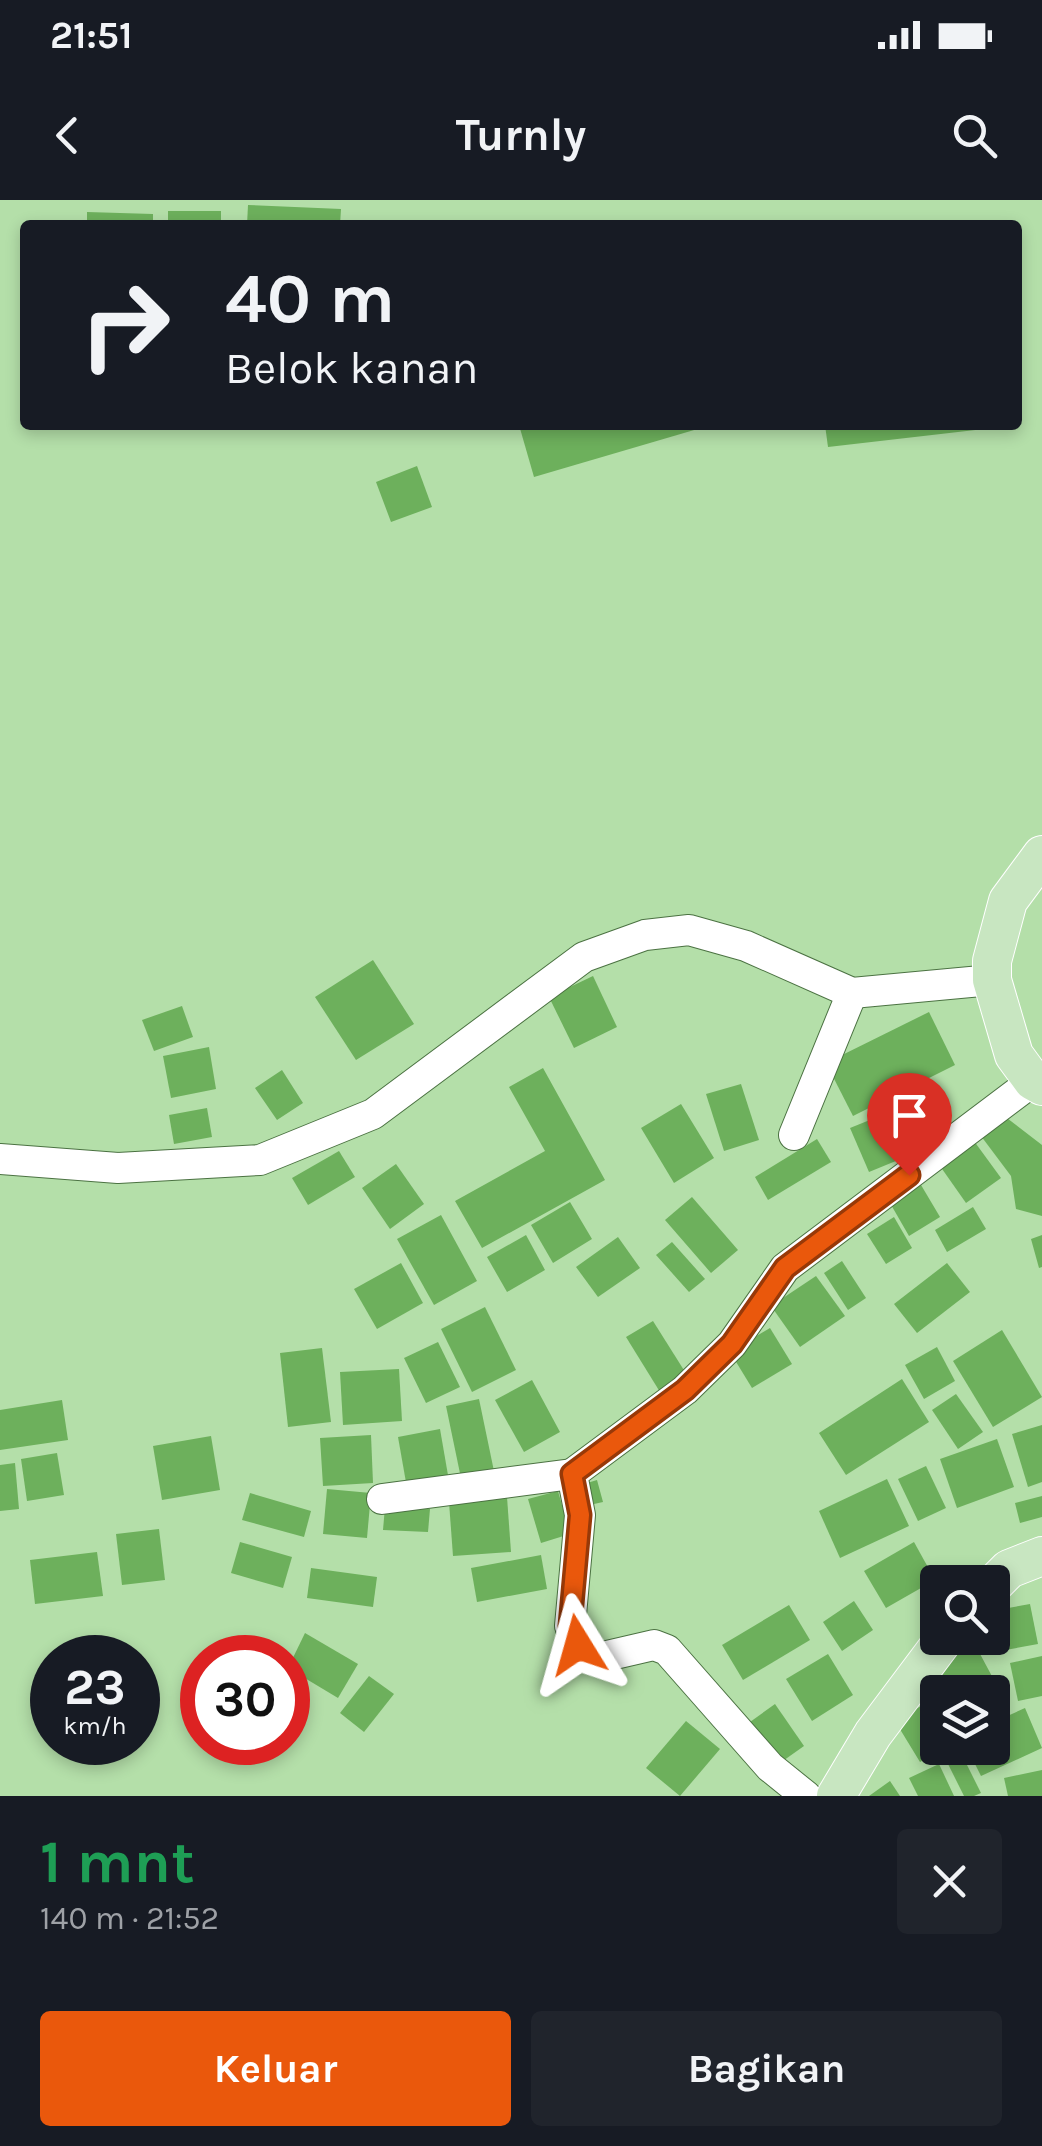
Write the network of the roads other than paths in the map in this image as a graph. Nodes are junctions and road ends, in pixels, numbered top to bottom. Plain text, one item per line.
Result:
1 (1042, 856) edge
2 (992, 980) junction
3 (852, 993) junction
4 (1038, 1083) edge
5 (794, 1135) dead end
6 (0, 1159) edge
7 (572, 1474) junction
8 (382, 1499) dead end
9 (1042, 1556) edge
10 (1010, 1567) edge
11 (932, 1655) edge
12 (806, 1796) edge
13 (836, 1796) edge

1 - 2 main road
2 - 3 street
2 - 4 main road
3 - 5 street
3 - 6 street
4 - 7 street
7 - 8 street
7 - 12 street
9 - 10 main road
11 - 13 main road

